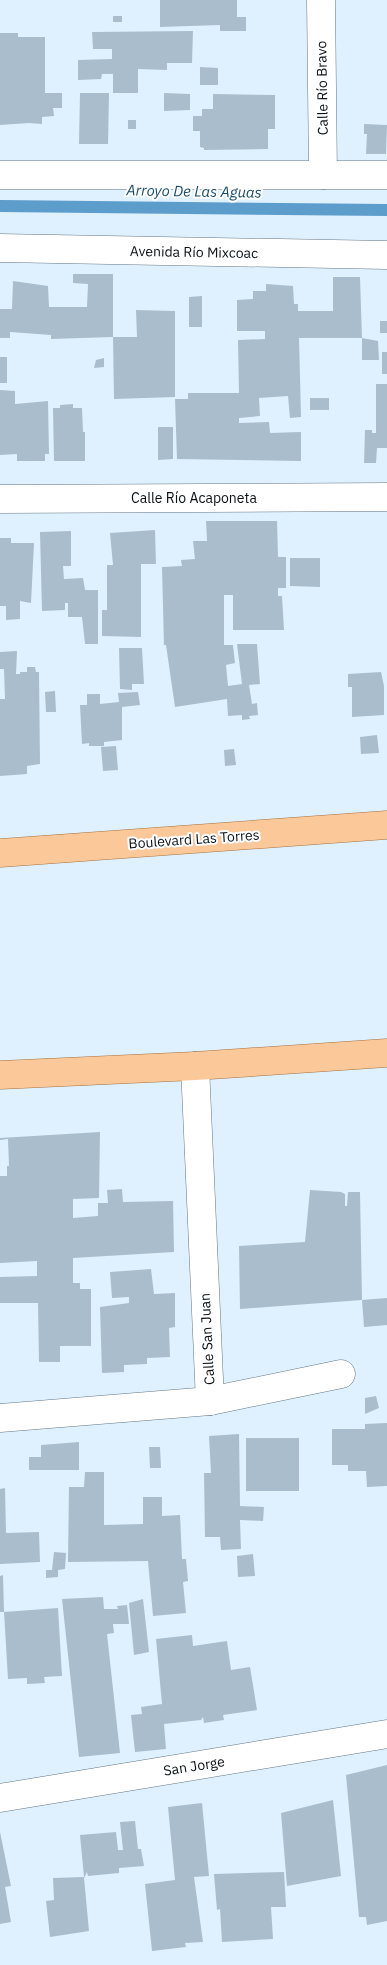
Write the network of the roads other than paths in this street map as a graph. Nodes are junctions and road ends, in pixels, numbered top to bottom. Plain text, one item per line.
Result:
1 (321, 0) edge
2 (387, 174) edge
3 (0, 175) edge
4 (323, 175) junction
5 (0, 248) edge
6 (387, 255) edge
7 (387, 497) edge
8 (0, 500) edge
9 (387, 825) edge
10 (0, 853) edge
11 (387, 1054) edge
12 (195, 1066) junction
13 (0, 1075) edge
14 (342, 1374) dead end
15 (210, 1402) junction
16 (0, 1418) edge
17 (387, 1734) edge
18 (0, 1798) edge

1 - 4 street, Calle Río Bravo
2 - 4 street
3 - 4 street
5 - 6 street, Avenida Río Mixcoac
7 - 8 street, Calle Río Acaponeta
9 - 10 main road, Boulevard Las Torres
11 - 12 main road
12 - 13 main road
12 - 15 street, Calle San Juan
14 - 15 street
15 - 16 street, Calle San Juan
17 - 18 street, San Jorge

